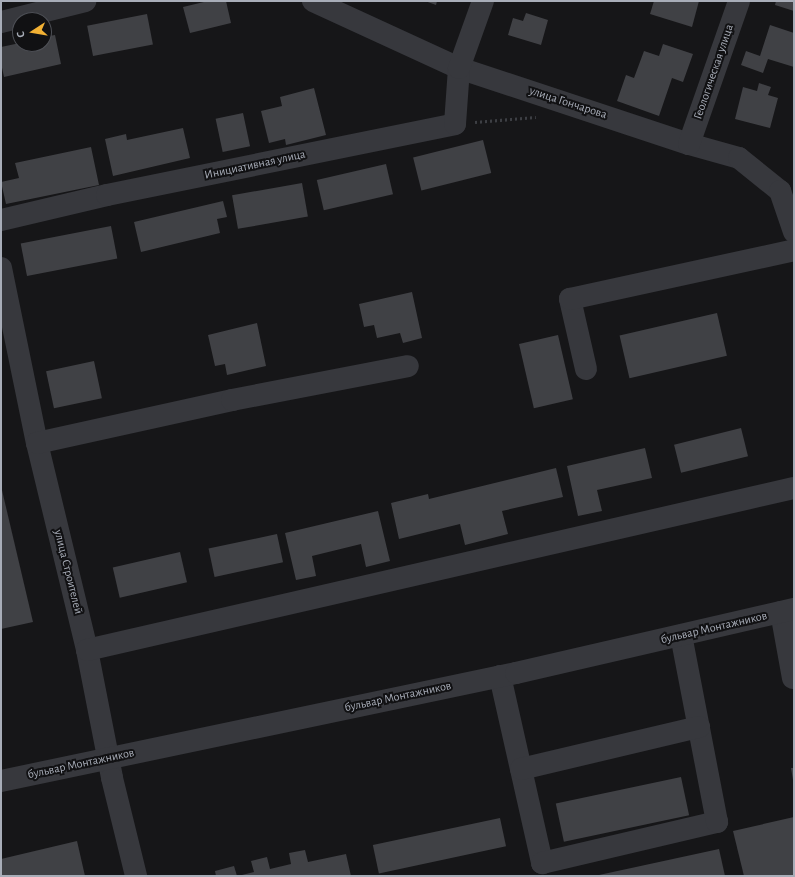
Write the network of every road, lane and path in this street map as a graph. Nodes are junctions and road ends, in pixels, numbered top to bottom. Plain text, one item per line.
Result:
1 (85, 1) edge
2 (313, 1) edge
3 (483, 1) edge
4 (739, 1) edge
5 (1, 22) edge
6 (459, 68) junction
7 (539, 116) dead end
8 (455, 124) junction
9 (689, 144) junction
10 (1, 220) edge
11 (794, 232) edge
12 (794, 250) edge
13 (1, 268) edge
14 (408, 366) dead end
15 (586, 369) dead end
16 (37, 443) junction
17 (794, 488) edge
18 (788, 611) edge
19 (681, 635) junction
20 (87, 650) junction
21 (500, 676) junction
22 (794, 678) edge
23 (699, 727) junction
24 (108, 758) junction
25 (521, 769) junction
26 (1, 781) edge
27 (136, 876) edge

1 - 5 street
2 - 6 street, улица Гончарова
3 - 6 street
4 - 9 street, Геологическая улица
6 - 8 street
6 - 9 street, улица Гончарова
7 - 8 path
8 - 10 street, Инициативная улица
9 - 11 street, улица Гончарова
12 - 15 street
13 - 16 street, улица Строителей
14 - 16 street
16 - 20 street, улица Строителей
17 - 20 street
18 - 19 street, бульвар Монтажников
18 - 22 street
19 - 21 street, бульвар Монтажников
19 - 23 street
20 - 24 street, улица Строителей
21 - 24 street, бульвар Монтажников
21 - 25 street
23 - 25 street
23 - 25 street
24 - 26 street, бульвар Монтажников
24 - 27 street, улица Строителей

